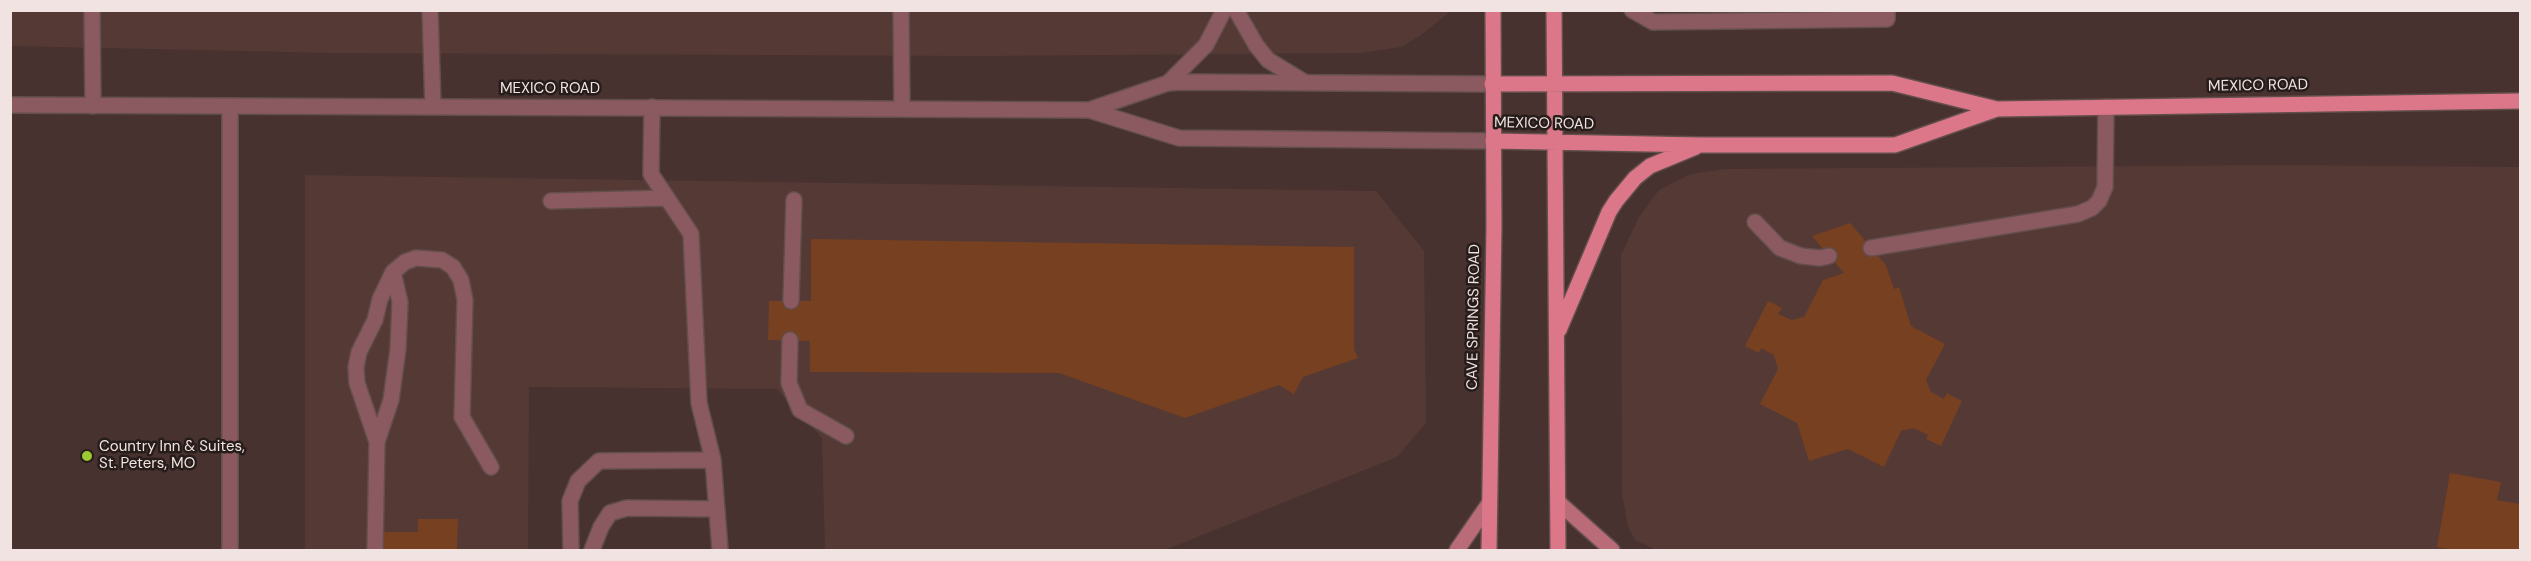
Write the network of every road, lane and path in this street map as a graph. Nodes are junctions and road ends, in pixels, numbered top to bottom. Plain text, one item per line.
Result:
1 (92, 10) edge
2 (430, 10) edge
3 (901, 10) edge
4 (1224, 10) edge
5 (1236, 10) edge
6 (1493, 10) edge
7 (1554, 10) edge
8 (1632, 10) edge
9 (1887, 10) edge
10 (1304, 82) junction
11 (1168, 83) junction
12 (1554, 83) junction
13 (1492, 84) junction
14 (2520, 101) edge
15 (10, 105) edge
16 (93, 106) junction
17 (230, 107) junction
18 (433, 107) junction
19 (652, 107) junction
20 (2106, 107) junction
21 (902, 108) junction
22 (1997, 109) junction
23 (1089, 110) junction
24 (1493, 141) junction
25 (1555, 142) junction
26 (1701, 146) junction
27 (667, 198) junction
28 (794, 200) dead end
29 (551, 201) dead end
30 (1755, 222) dead end
31 (1871, 248) dead end
32 (1829, 256) dead end
33 (393, 272) junction
34 (791, 301) dead end
35 (1557, 336) junction
36 (790, 340) dead end
37 (846, 436) dead end
38 (377, 442) junction
39 (713, 460) junction
40 (490, 467) dead end
41 (1558, 502) junction
42 (1488, 505) junction
43 (717, 509) junction
44 (230, 550) edge
45 (375, 550) edge
46 (571, 550) edge
47 (592, 550) edge
48 (720, 550) edge
49 (1456, 550) edge
50 (1489, 550) edge
51 (1558, 550) edge
52 (1612, 550) edge

1 - 16 street
2 - 18 street
3 - 21 street
4 - 11 street
5 - 10 street
6 - 13 main road, CAVE SPRINGS ROAD
7 - 12 main road
8 - 9 street
10 - 11 street, MEXICO ROAD
10 - 13 street, MEXICO ROAD
11 - 23 street, MEXICO ROAD
12 - 13 main road, MEXICO ROAD
12 - 22 main road, MEXICO ROAD
12 - 25 main road
13 - 24 main road, CAVE SPRINGS ROAD
14 - 20 main road, MEXICO ROAD
15 - 16 street, MEXICO ROAD
16 - 17 street, MEXICO ROAD
17 - 18 street, MEXICO ROAD
17 - 44 street
18 - 19 street, MEXICO ROAD
19 - 21 street, MEXICO ROAD
19 - 27 street
20 - 22 main road, MEXICO ROAD
20 - 31 street
21 - 23 street, MEXICO ROAD
22 - 26 main road, MEXICO ROAD
23 - 24 street, MEXICO ROAD
24 - 25 main road, MEXICO ROAD
24 - 42 main road, CAVE SPRINGS ROAD
25 - 26 main road, MEXICO ROAD
25 - 35 main road
26 - 35 main road
27 - 29 street
27 - 39 street
28 - 34 street
30 - 32 street
33 - 38 street
33 - 38 street
33 - 40 street
35 - 41 main road
36 - 37 street
38 - 45 street
39 - 43 street
39 - 46 street
41 - 51 main road
41 - 52 main road
42 - 49 main road
42 - 50 main road, CAVE SPRINGS ROAD
43 - 47 street
43 - 48 street

